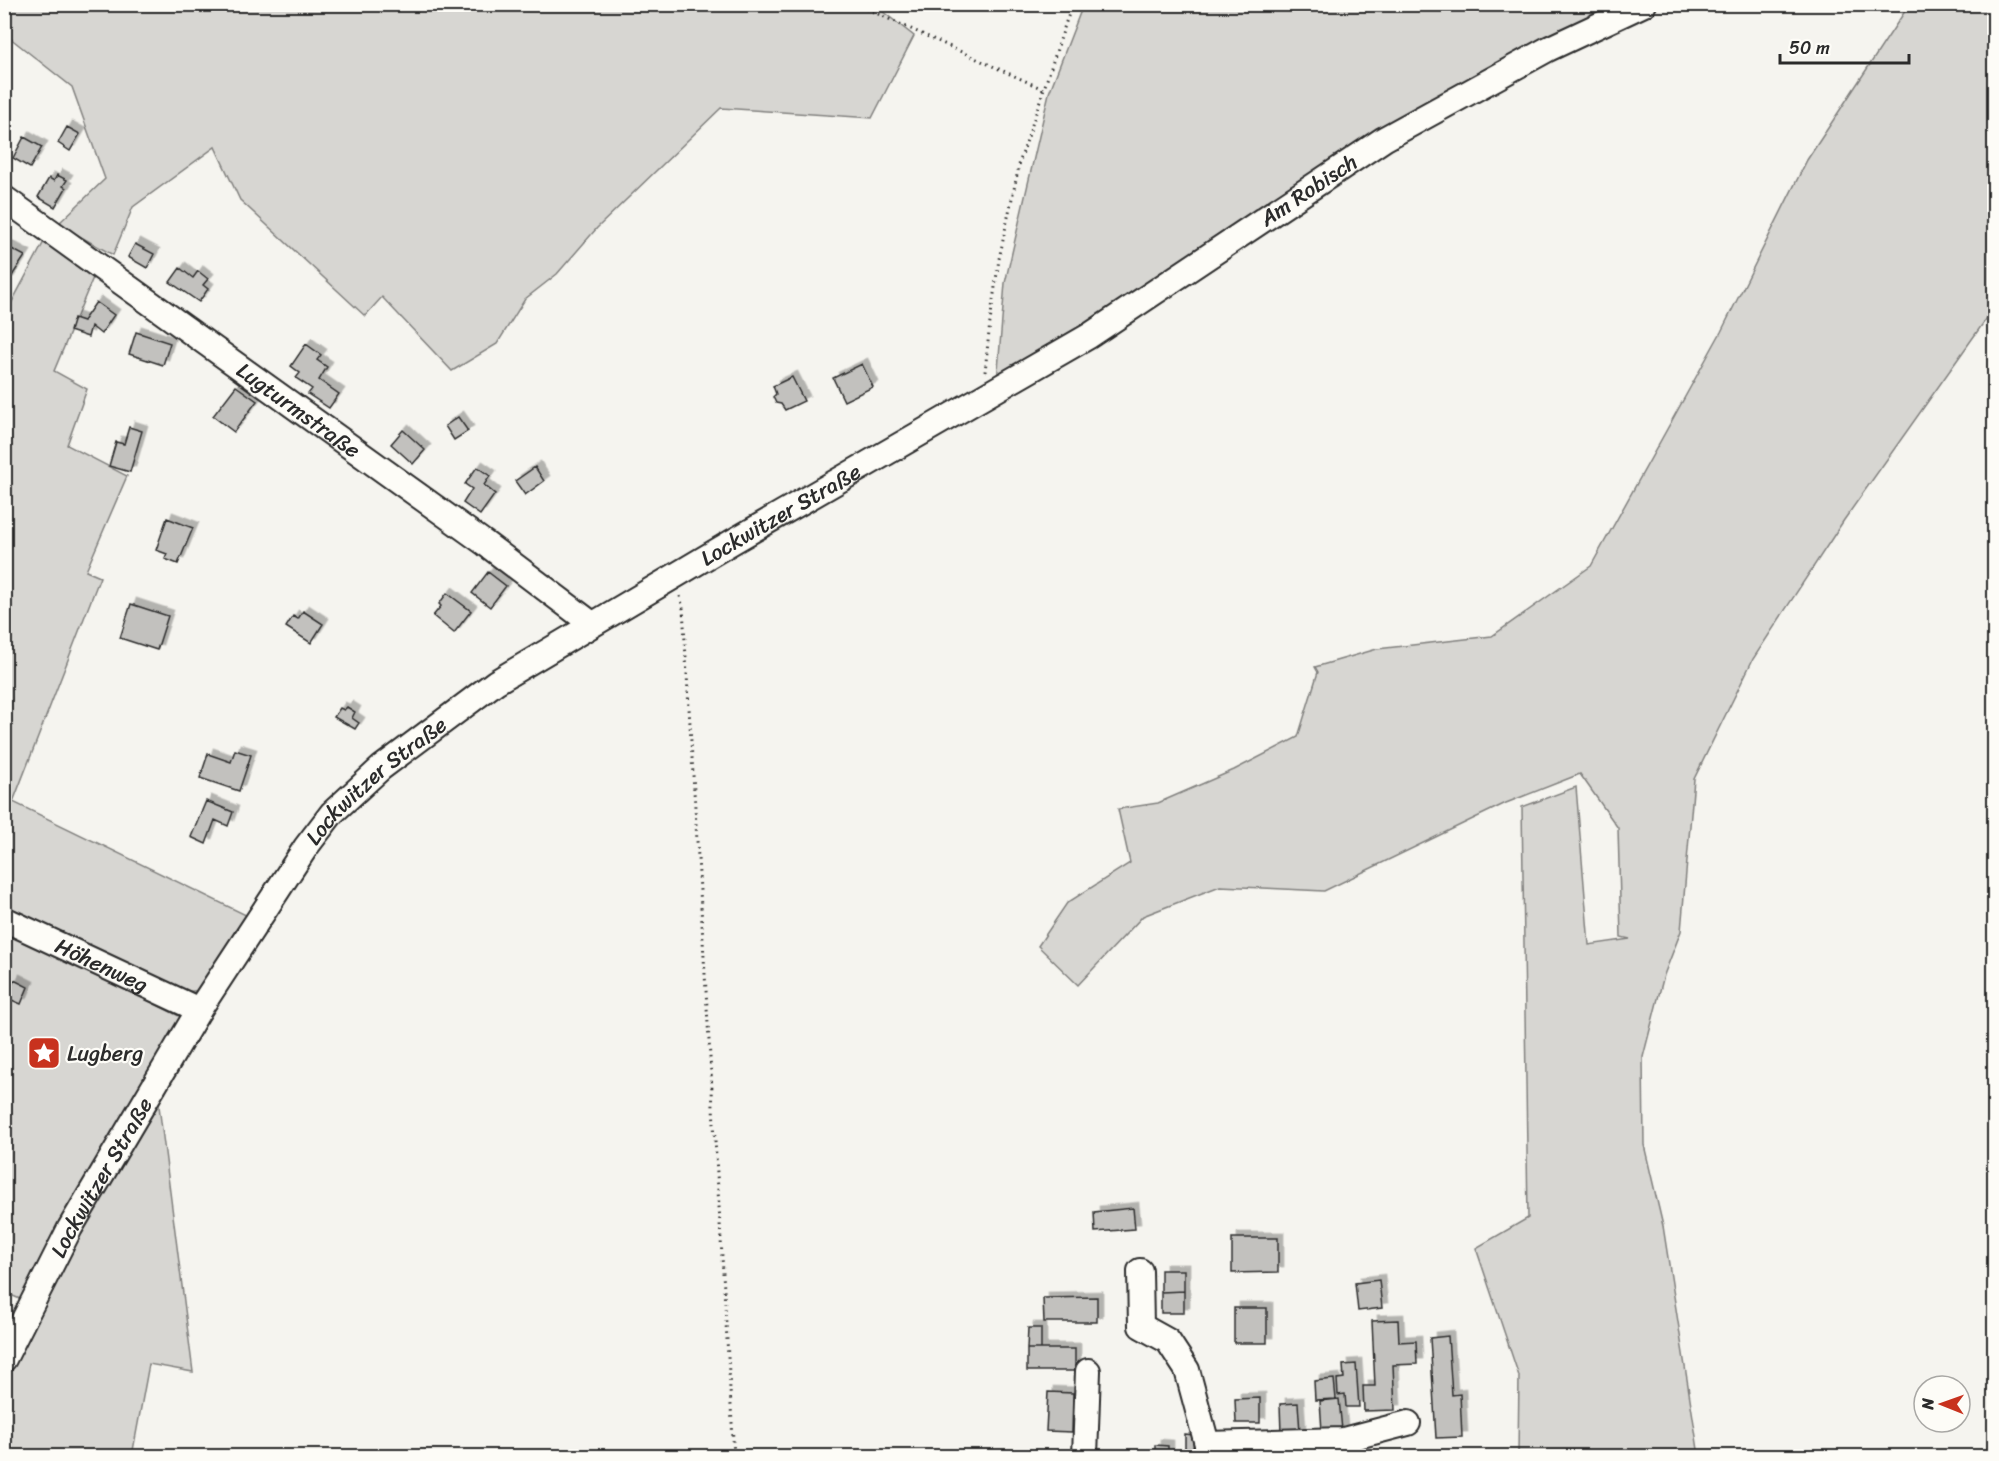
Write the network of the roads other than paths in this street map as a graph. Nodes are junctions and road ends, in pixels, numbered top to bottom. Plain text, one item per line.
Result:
1 (1644, 4) edge
2 (4, 198) edge
3 (959, 411) joint
4 (592, 624) junction
5 (4, 919) edge
6 (199, 1010) junction
7 (1140, 1271) dead end
8 (4, 1359) edge
9 (1088, 1371) dead end
10 (1408, 1423) dead end
11 (1207, 1450) edge
12 (1085, 1456) edge

1 - 3 street, Am Robisch
2 - 4 street, Lugturmstraße
3 - 4 street, Lockwitzer Straße
4 - 6 street, Lockwitzer Straße
5 - 6 street, Höhenweg
6 - 8 street, Lockwitzer Straße
7 - 11 street
9 - 12 street
10 - 11 street

